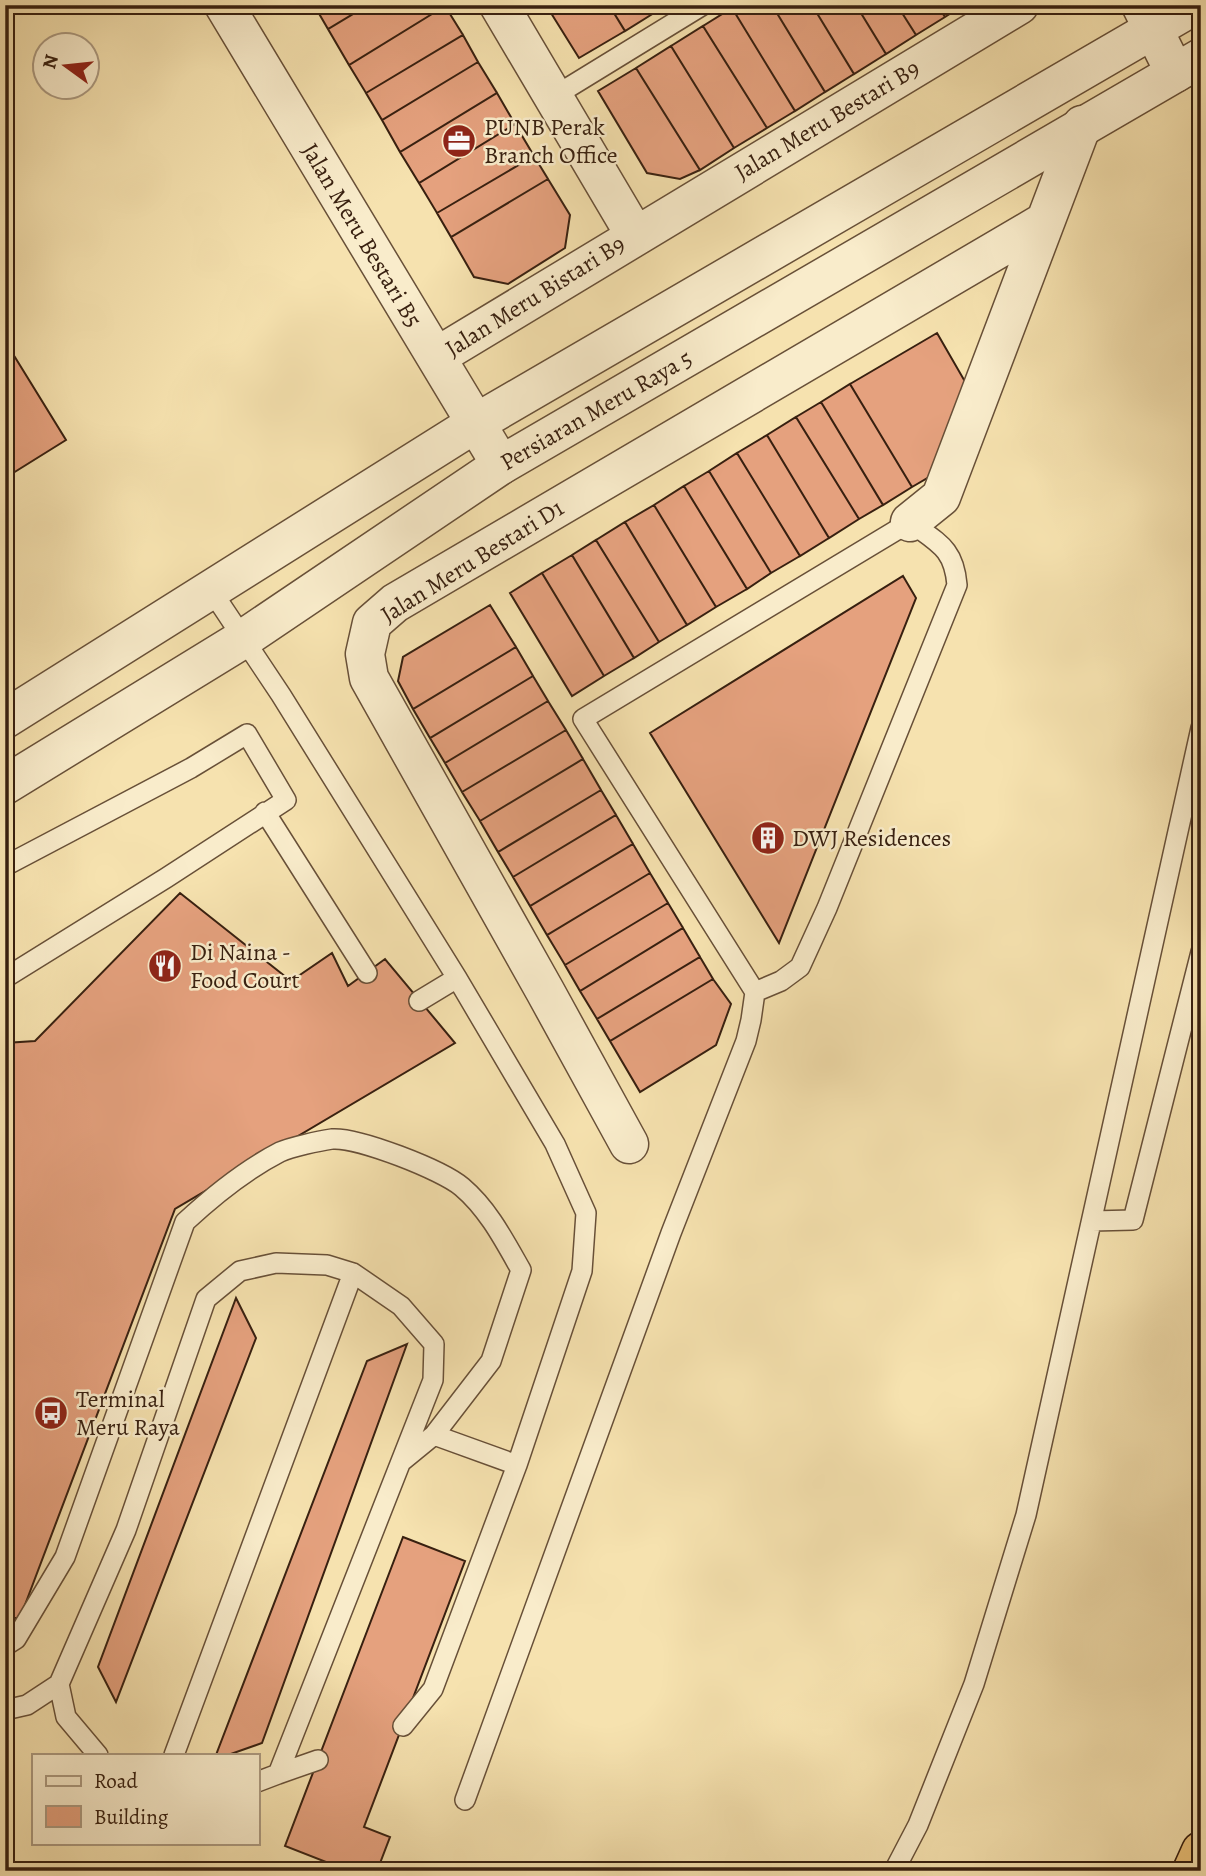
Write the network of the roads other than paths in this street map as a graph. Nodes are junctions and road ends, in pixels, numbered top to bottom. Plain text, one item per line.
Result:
1 (225, 5) edge
2 (499, 5) edge
3 (703, 5) edge
4 (1019, 5) edge
5 (1195, 5) edge
6 (1147, 18) edge
7 (1188, 65) edge
8 (553, 97) junction
9 (1082, 125) junction
10 (1044, 222) junction
11 (635, 235) junction
12 (436, 357) junction
13 (476, 424) junction
14 (500, 465) junction
15 (910, 522) junction
16 (211, 590) junction
17 (243, 639) junction
18 (5, 719) edge
19 (1201, 728) edge
20 (5, 785) edge
21 (265, 813) junction
22 (5, 866) edge
23 (1201, 952) edge
24 (368, 973) dead end
25 (5, 978) edge
26 (457, 978) junction
27 (755, 992) junction
28 (419, 1001) dead end
29 (629, 1144) dead end
30 (1092, 1221) junction
31 (353, 1273) junction
32 (434, 1435) junction
33 (400, 1462) junction
34 (517, 1465) junction
35 (5, 1646) edge
36 (59, 1684) junction
37 (5, 1710) edge
38 (403, 1726) dead end
39 (97, 1754) edge
40 (174, 1754) edge
41 (318, 1760) dead end
42 (278, 1774) junction
43 (259, 1781) edge
44 (465, 1800) dead end
45 (1201, 1851) edge
46 (894, 1871) edge
47 (1192, 1871) edge

1 - 12 street, Jalan Meru Bestari B5
2 - 8 street
3 - 8 lane
4 - 11 street, Jalan Meru Bestari B9
5 - 6 street, Persiaran Meru Raya 5
6 - 7 street
6 - 13 street, Persiaran Meru Raya 5
7 - 9 street, Persiaran Meru Raya 5
8 - 11 street
9 - 10 street
9 - 14 street, Persiaran Meru Raya 5
10 - 15 street
10 - 29 street, Jalan Meru Bestari D1
11 - 12 street, Jalan Meru Bistari B9
12 - 13 street, Jalan Meru Bestari B5
13 - 14 street, Jalan Meru Bestari B5
13 - 16 street, Persiaran Meru Raya 5
14 - 17 street, Persiaran Meru Raya 5
15 - 27 lane
15 - 27 lane
16 - 17 lane
16 - 18 street, Persiaran Meru Raya 5
17 - 20 street, Persiaran Meru Raya 5
17 - 26 lane
19 - 30 lane
21 - 22 lane
21 - 24 lane
21 - 25 lane
23 - 30 lane
26 - 28 lane
26 - 34 lane
27 - 44 lane
30 - 46 lane
31 - 33 lane
31 - 36 lane
31 - 40 lane
32 - 33 lane
32 - 34 lane
32 - 35 lane
33 - 42 lane
34 - 38 lane
36 - 37 lane
36 - 39 lane
41 - 42 lane
42 - 43 lane
45 - 47 highway

